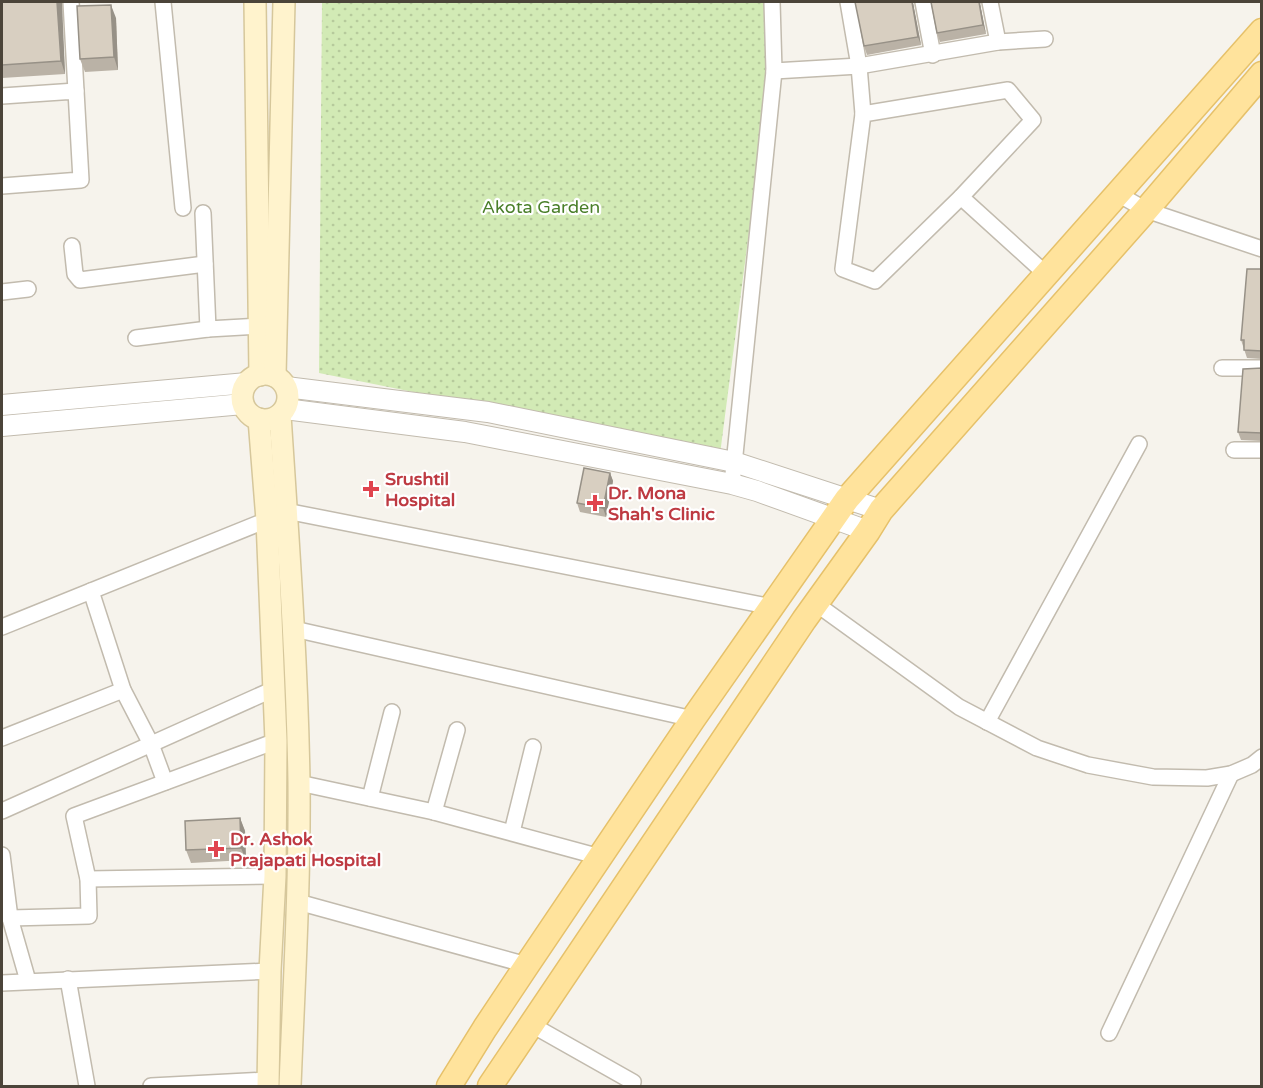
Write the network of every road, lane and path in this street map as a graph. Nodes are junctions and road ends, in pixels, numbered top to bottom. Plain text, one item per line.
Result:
1 (71, 2) edge
2 (163, 2) edge
3 (255, 2) edge
4 (284, 2) edge
5 (772, 2) edge
6 (849, 2) edge
7 (924, 2) edge
8 (990, 2) edge
9 (1262, 31) edge
10 (1045, 39) dead end
11 (998, 42) junction
12 (933, 55) junction
13 (860, 66) junction
14 (774, 71) junction
15 (1262, 74) edge
16 (75, 91) junction
17 (2, 96) edge
18 (863, 114) junction
19 (2, 186) edge
20 (1118, 194) junction
21 (961, 197) junction
22 (183, 208) dead end
23 (1146, 210) junction
24 (203, 213) dead end
25 (72, 246) dead end
26 (1262, 249) edge
27 (205, 264) junction
28 (1047, 275) junction
29 (28, 289) dead end
30 (2, 292) edge
31 (259, 327) junction
32 (208, 329) junction
33 (136, 338) dead end
34 (1222, 368) dead end
35 (1262, 368) edge
36 (267, 380) junction
37 (243, 404) junction
38 (2, 405) edge
39 (282, 412) junction
40 (259, 419) junction
41 (535, 421) junction
42 (2, 426) edge
43 (529, 444) junction
44 (1139, 444) dead end
45 (1234, 450) dead end
46 (1262, 450) edge
47 (734, 462) junction
48 (732, 484) junction
49 (847, 499) junction
50 (881, 510) junction
51 (277, 515) junction
52 (833, 519) junction
53 (868, 531) junction
54 (91, 591) junction
55 (816, 603) junction
56 (772, 607) junction
57 (2, 627) edge
58 (294, 629) junction
59 (274, 689) junction
60 (123, 690) junction
61 (392, 712) dead end
62 (693, 719) junction
63 (987, 722) junction
64 (457, 730) dead end
65 (2, 738) edge
66 (276, 741) junction
67 (151, 744) junction
68 (533, 747) dead end
69 (1262, 757) edge
70 (1231, 774) junction
71 (165, 782) junction
72 (299, 783) junction
73 (370, 798) junction
74 (2, 811) edge
75 (434, 812) junction
76 (512, 832) junction
77 (2, 855) edge
78 (600, 857) junction
79 (274, 876) junction
80 (88, 879) junction
81 (298, 902) junction
82 (10, 918) junction
83 (526, 964) junction
84 (270, 971) junction
85 (68, 979) junction
86 (28, 981) junction
87 (2, 983) edge
88 (532, 1025) junction
89 (1109, 1033) dead end
90 (268, 1083) edge
91 (87, 1086) edge
92 (151, 1086) edge
93 (290, 1086) edge
94 (449, 1086) edge
95 (490, 1086) edge
96 (632, 1086) edge

1 - 16 street
2 - 22 street
3 - 31 main road
4 - 36 main road
5 - 14 street
6 - 13 street
7 - 12 street
8 - 11 street
9 - 20 main road
10 - 11 street
11 - 12 street
12 - 13 street
13 - 14 street
13 - 18 street
14 - 47 street
15 - 23 main road
16 - 17 street
16 - 19 street
18 - 21 street
18 - 21 street
20 - 23 street
20 - 28 main road
21 - 28 street
23 - 26 street
23 - 50 main road
24 - 27 street
25 - 27 street
27 - 32 street
28 - 49 main road
29 - 30 street
31 - 32 street
31 - 36 main road
32 - 33 street
34 - 35 street
36 - 37 main road
36 - 38 street
36 - 39 main road
36 - 41 street
37 - 40 main road
37 - 42 street
39 - 40 main road
39 - 43 street
39 - 51 main road
40 - 51 main road
41 - 43 street
41 - 47 street
43 - 48 street
44 - 63 street
45 - 46 street
47 - 48 street
47 - 49 street
48 - 52 street
49 - 50 street
49 - 52 main road
50 - 53 main road
51 - 54 street
51 - 56 street
51 - 58 main road
51 - 59 main road
52 - 53 street
52 - 56 main road
53 - 55 main road
54 - 57 street
54 - 60 street
55 - 63 street
55 - 88 main road
56 - 62 main road
58 - 62 street
58 - 72 main road
59 - 66 main road
59 - 67 street
60 - 65 street
60 - 67 street
61 - 73 street
62 - 78 main road
63 - 70 street
64 - 75 street
66 - 71 street
66 - 79 main road
67 - 71 street
67 - 74 street
68 - 76 street
69 - 70 street
70 - 89 street
71 - 80 street
72 - 73 street
72 - 81 main road
73 - 75 street
75 - 76 street
76 - 78 street
77 - 82 street
78 - 83 main road
79 - 80 street
79 - 84 main road
80 - 82 street
81 - 83 street
81 - 93 main road
82 - 86 street
83 - 94 main road
84 - 85 street
84 - 90 main road
85 - 86 street
85 - 91 street
86 - 87 street
88 - 95 main road
88 - 96 street
90 - 92 street

